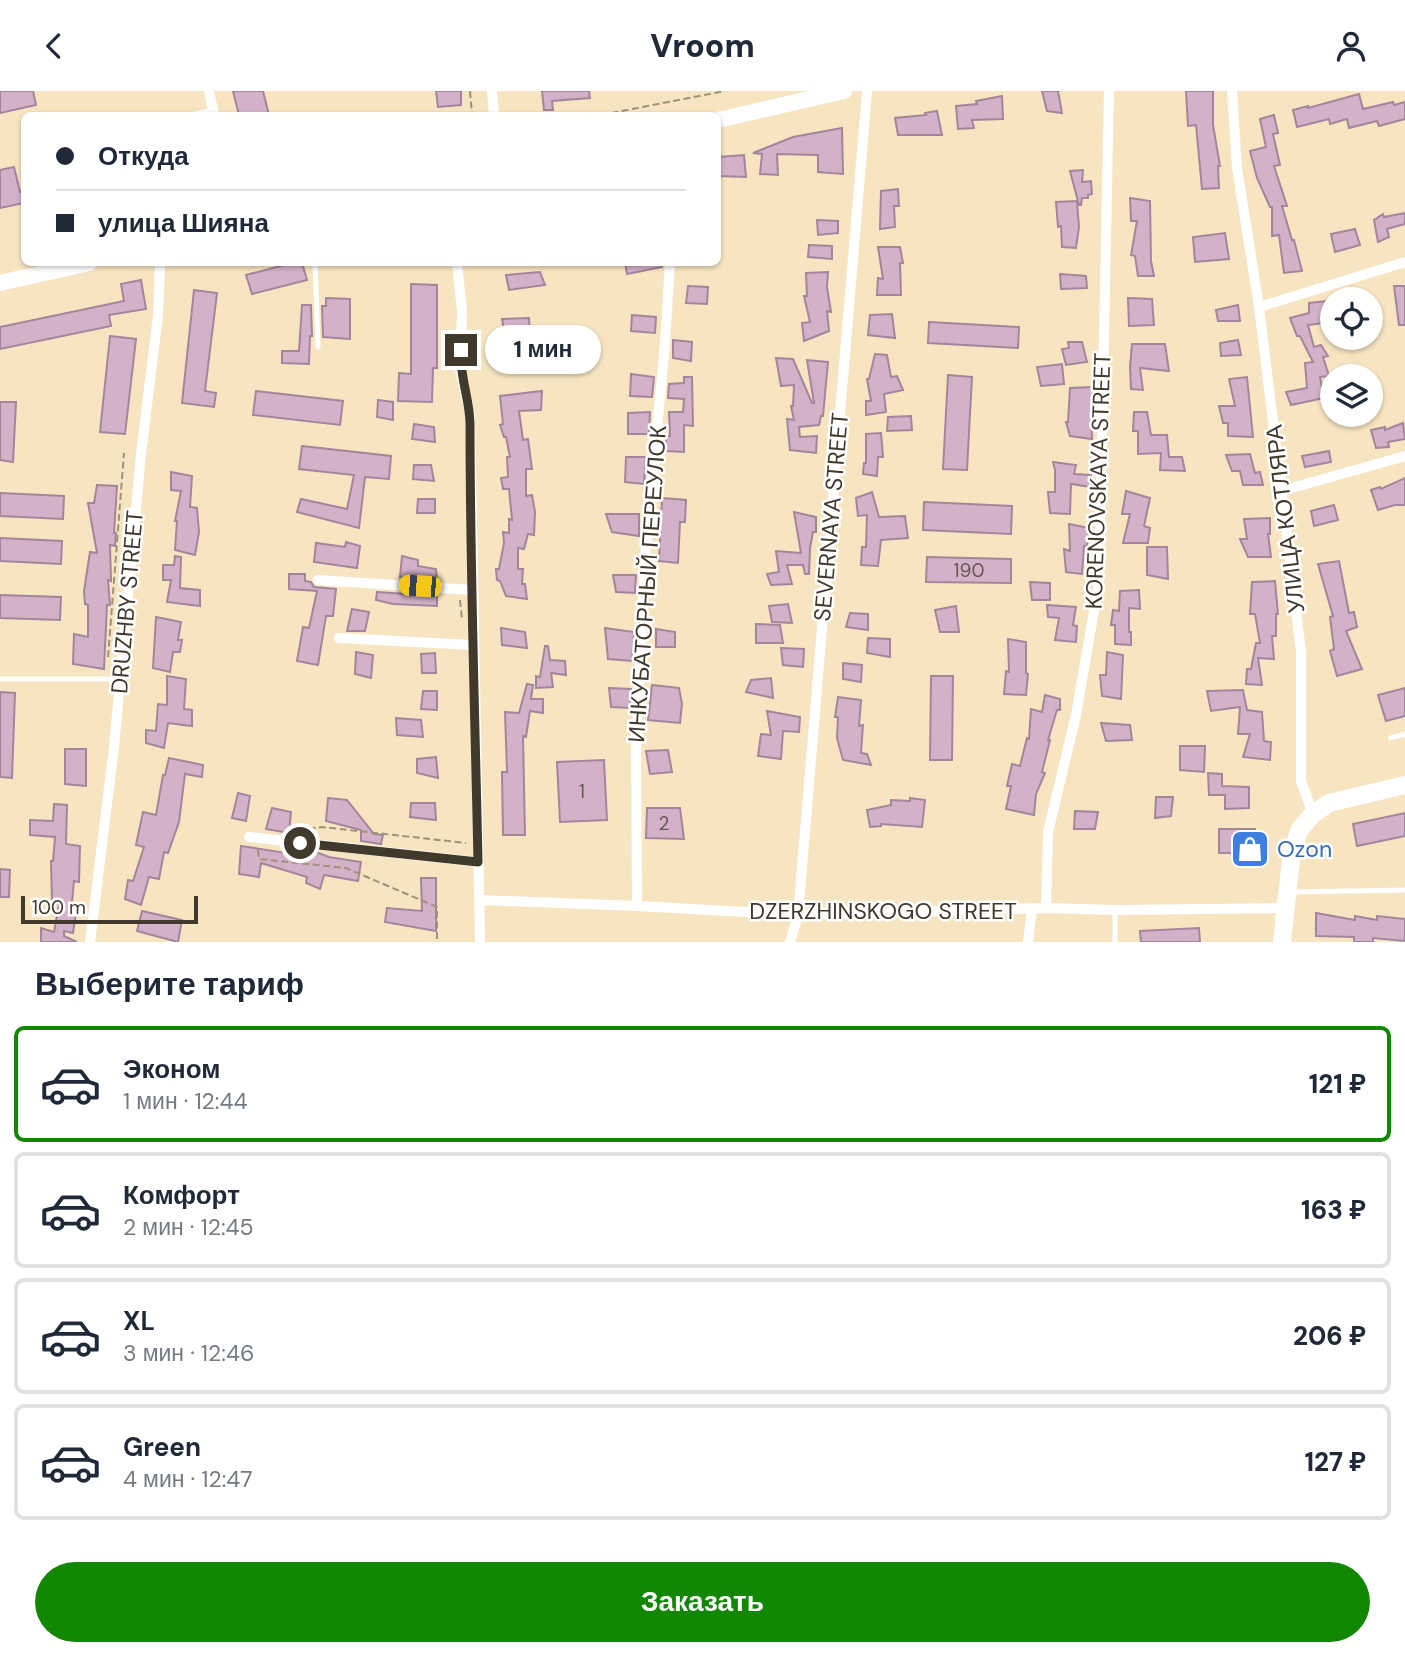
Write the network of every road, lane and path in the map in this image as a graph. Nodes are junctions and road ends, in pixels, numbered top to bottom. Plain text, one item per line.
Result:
1 (209, 91) edge
2 (470, 91) edge
3 (492, 91) edge
4 (725, 91) edge
5 (844, 91) edge
6 (867, 91) edge
7 (1109, 91) edge
8 (1232, 91) edge
9 (214, 112) edge
10 (472, 112) edge
11 (494, 112) edge
12 (616, 112) edge
13 (721, 119) edge
14 (1405, 262) edge
15 (76, 266) edge
16 (160, 266) edge
17 (315, 266) edge
18 (457, 266) edge
19 (670, 266) edge
20 (0, 283) edge
21 (1259, 307) junction
22 (318, 347) dead end
23 (124, 453) dead end
24 (1405, 456) edge
25 (1281, 491) junction
26 (318, 580) dead end
27 (472, 590) junction
28 (460, 596) dead end
29 (462, 623) dead end
30 (339, 638) dead end
31 (473, 645) junction
32 (108, 657) dead end
33 (0, 679) edge
34 (121, 679) junction
35 (1405, 734) edge
36 (1391, 738) dead end
37 (1405, 785) edge
38 (1313, 814) junction
39 (296, 830) dead end
40 (249, 837) dead end
41 (464, 843) dead end
42 (257, 847) dead end
43 (478, 862) junction
44 (1405, 890) edge
45 (479, 900) junction
46 (1287, 900) junction
47 (637, 906) junction
48 (1046, 908) junction
49 (1032, 909) junction
50 (1115, 910) junction
51 (797, 915) junction
52 (90, 942) edge
53 (437, 942) edge
54 (480, 942) edge
55 (790, 942) edge
56 (1028, 942) edge
57 (1115, 942) edge
58 (1282, 942) edge

1 - 9 street
2 - 10 path
3 - 11 street
4 - 12 path
5 - 13 main road
6 - 51 street, SEVERNAYA STREET
7 - 48 street, KORENOVSKAYA STREET
8 - 21 street, УЛИЦА КОТЛЯРА
14 - 21 street
15 - 20 main road
16 - 34 street, DRUZHBY STREET
17 - 22 lane
18 - 27 street
19 - 47 street, ИНКУБАТОРНЫЙ ПЕРЕУЛОК
21 - 25 street, УЛИЦА КОТЛЯРА
23 - 32 path
24 - 25 street
25 - 38 street, УЛИЦА КОТЛЯРА
26 - 27 street
27 - 31 street
28 - 29 path
30 - 31 street
31 - 43 street
33 - 34 lane
34 - 52 street, DRUZHBY STREET
35 - 36 lane
37 - 38 main road
38 - 46 main road
39 - 41 path
40 - 43 street
42 - 53 path
43 - 45 street
44 - 46 lane
45 - 47 street, DZERZHINSKOGO STREET
45 - 54 street
46 - 50 street, DZERZHINSKOGO STREET
46 - 58 main road
47 - 51 street, DZERZHINSKOGO STREET
48 - 49 street, DZERZHINSKOGO STREET
48 - 50 street, DZERZHINSKOGO STREET
49 - 51 street, DZERZHINSKOGO STREET
49 - 56 street
50 - 57 lane
51 - 55 street, SEVERNAYA STREET

